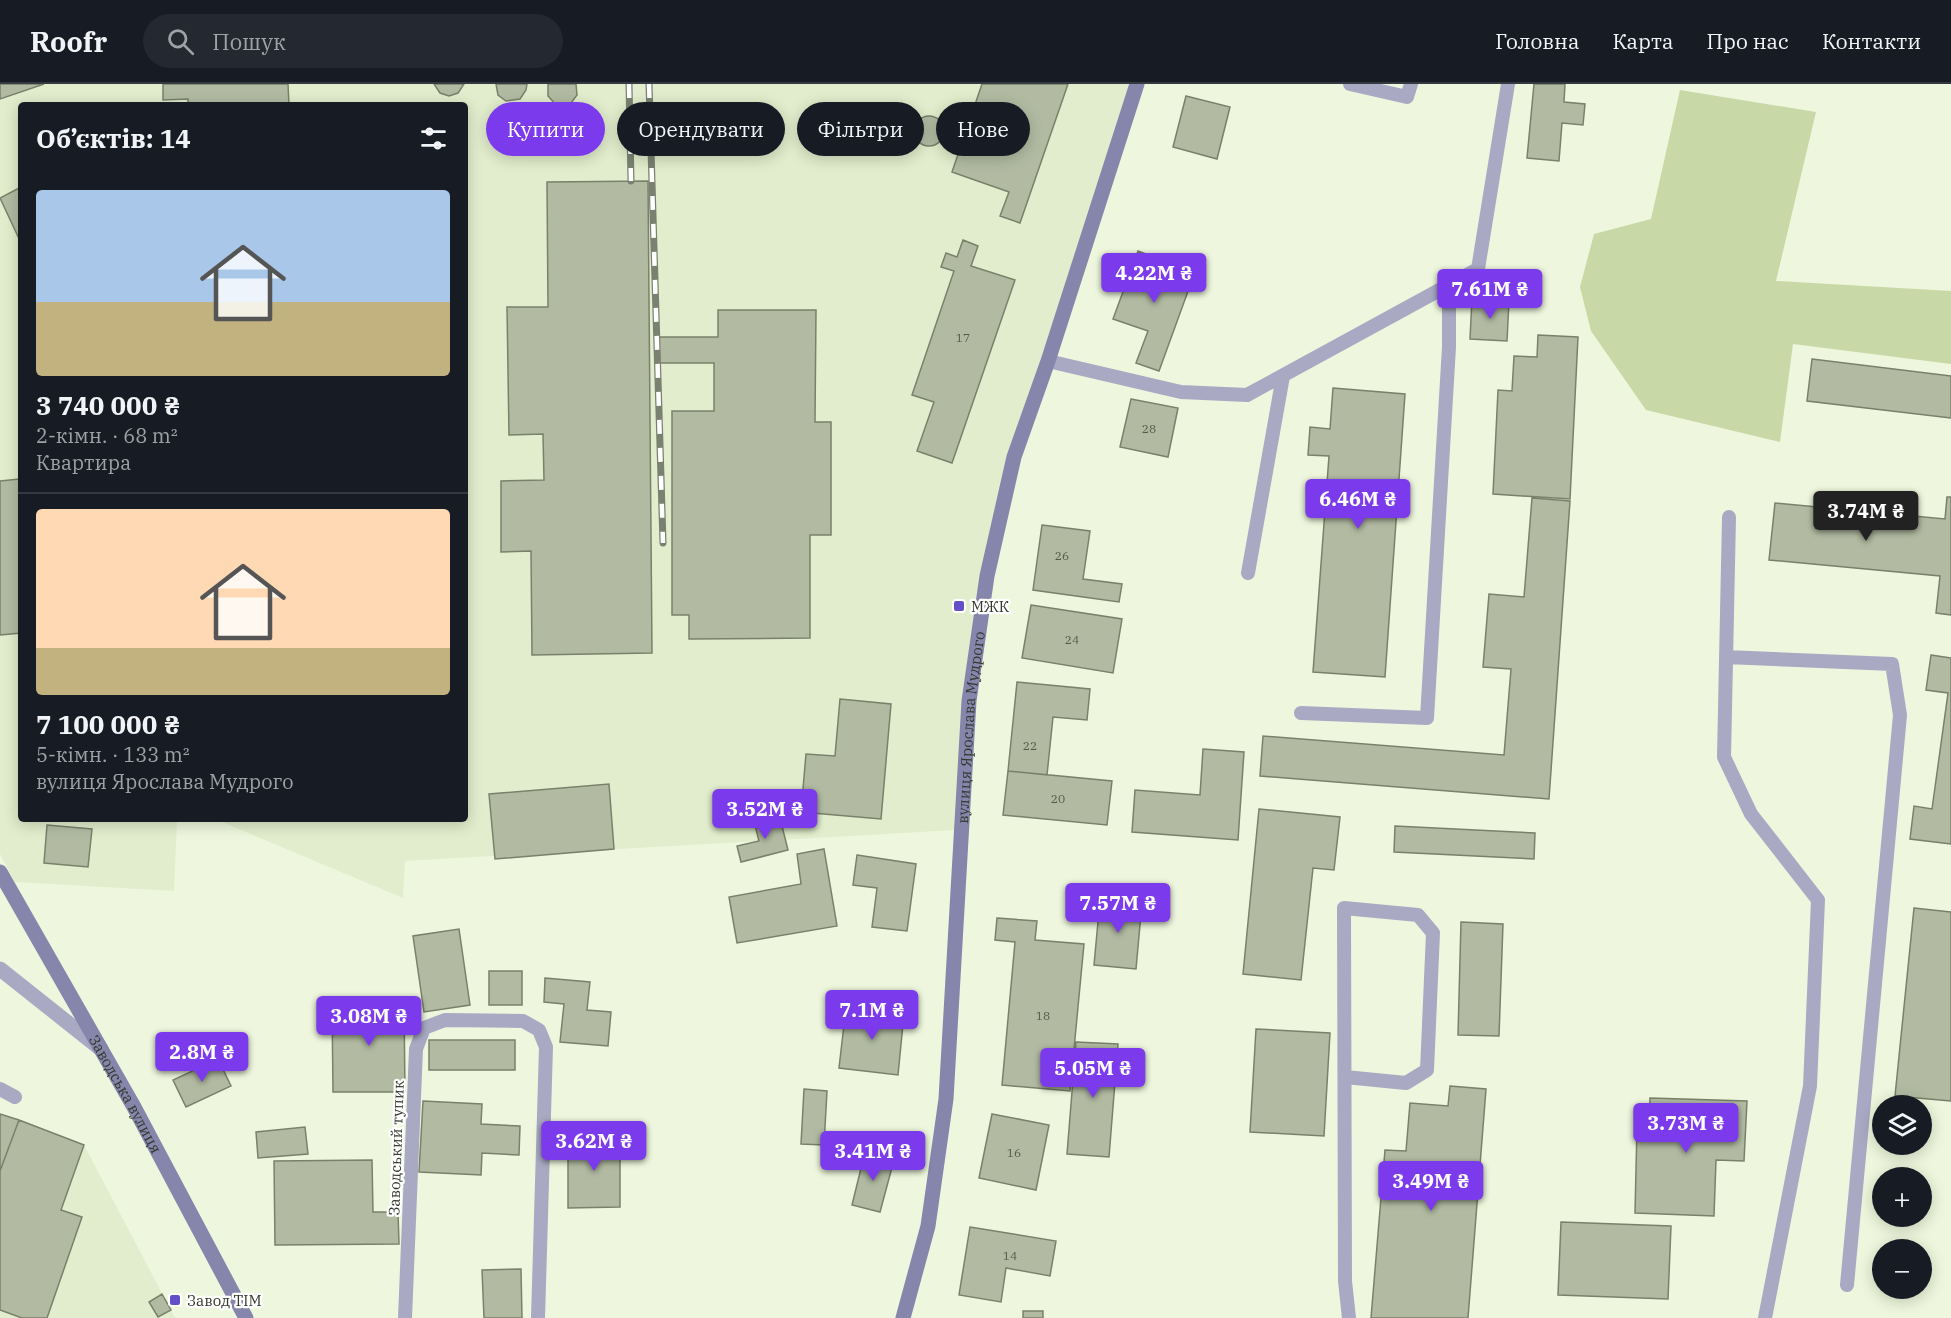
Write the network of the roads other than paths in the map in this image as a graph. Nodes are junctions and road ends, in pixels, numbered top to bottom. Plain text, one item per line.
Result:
1 (1137, 84) edge
2 (1350, 84) edge
3 (1411, 84) edge
4 (1508, 84) edge
5 (1449, 285) junction
6 (1048, 361) junction
7 (1282, 376) junction
8 (1729, 517) dead end
9 (1248, 573) dead end
10 (1726, 657) junction
11 (1301, 713) dead end
12 (0, 872) edge
13 (0, 969) edge
14 (102, 1050) junction
15 (1345, 1077) junction
16 (0, 1089) edge
17 (15, 1097) dead end
18 (1847, 1285) dead end
19 (246, 1318) edge
20 (405, 1318) edge
21 (538, 1318) edge
22 (903, 1318) edge
23 (1349, 1318) edge
24 (1765, 1318) edge

1 - 6 main road, вулиця Ярослава Мудрого
2 - 3 lane
4 - 5 lane
5 - 7 lane
5 - 11 lane
6 - 7 lane
6 - 22 main road, вулиця Ярослава Мудрого
7 - 9 lane
8 - 10 lane
10 - 18 lane
10 - 24 lane
12 - 14 main road, Заводська вулиця
13 - 14 street
14 - 19 main road, Заводська вулиця
15 - 15 lane
15 - 23 lane
16 - 17 lane
20 - 21 lane, Заводський тупик

